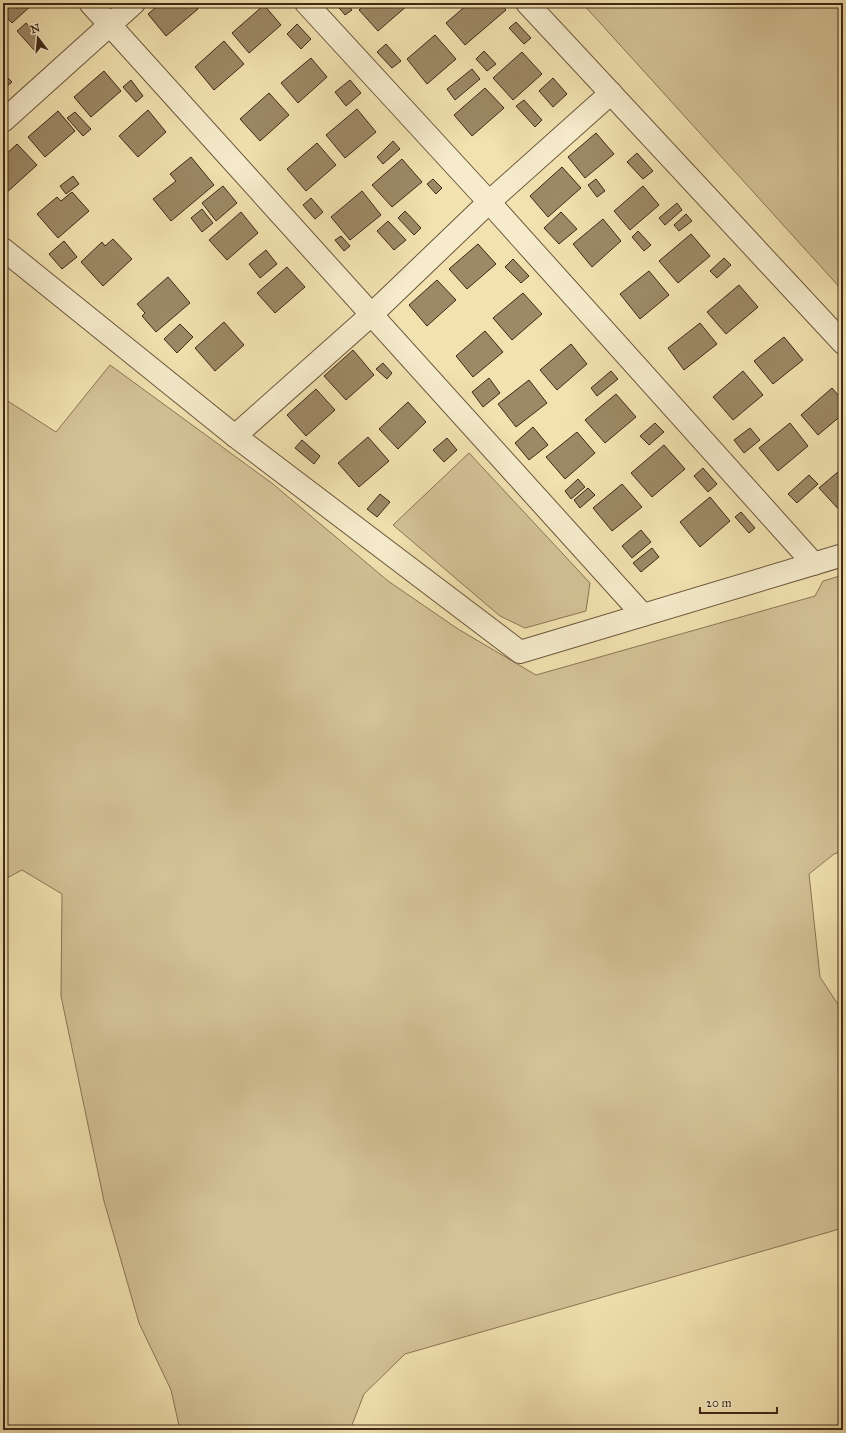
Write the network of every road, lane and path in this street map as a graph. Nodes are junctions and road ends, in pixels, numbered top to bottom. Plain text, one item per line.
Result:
1 (90, 3) edge
2 (134, 3) edge
3 (306, 3) edge
4 (527, 3) edge
5 (110, 25) junction
6 (611, 93) junction
7 (3, 122) edge
8 (489, 202) junction
9 (3, 249) edge
10 (371, 315) junction
11 (843, 343) edge
12 (236, 436) junction
13 (843, 554) edge
14 (814, 564) junction
15 (643, 615) junction

1 - 5 street
2 - 5 street
3 - 8 street
4 - 6 street
5 - 7 street
5 - 10 street
6 - 8 street
6 - 11 street
8 - 10 street
8 - 14 street
9 - 12 street
10 - 12 street
10 - 15 street
12 - 15 street
13 - 14 street
14 - 15 street

